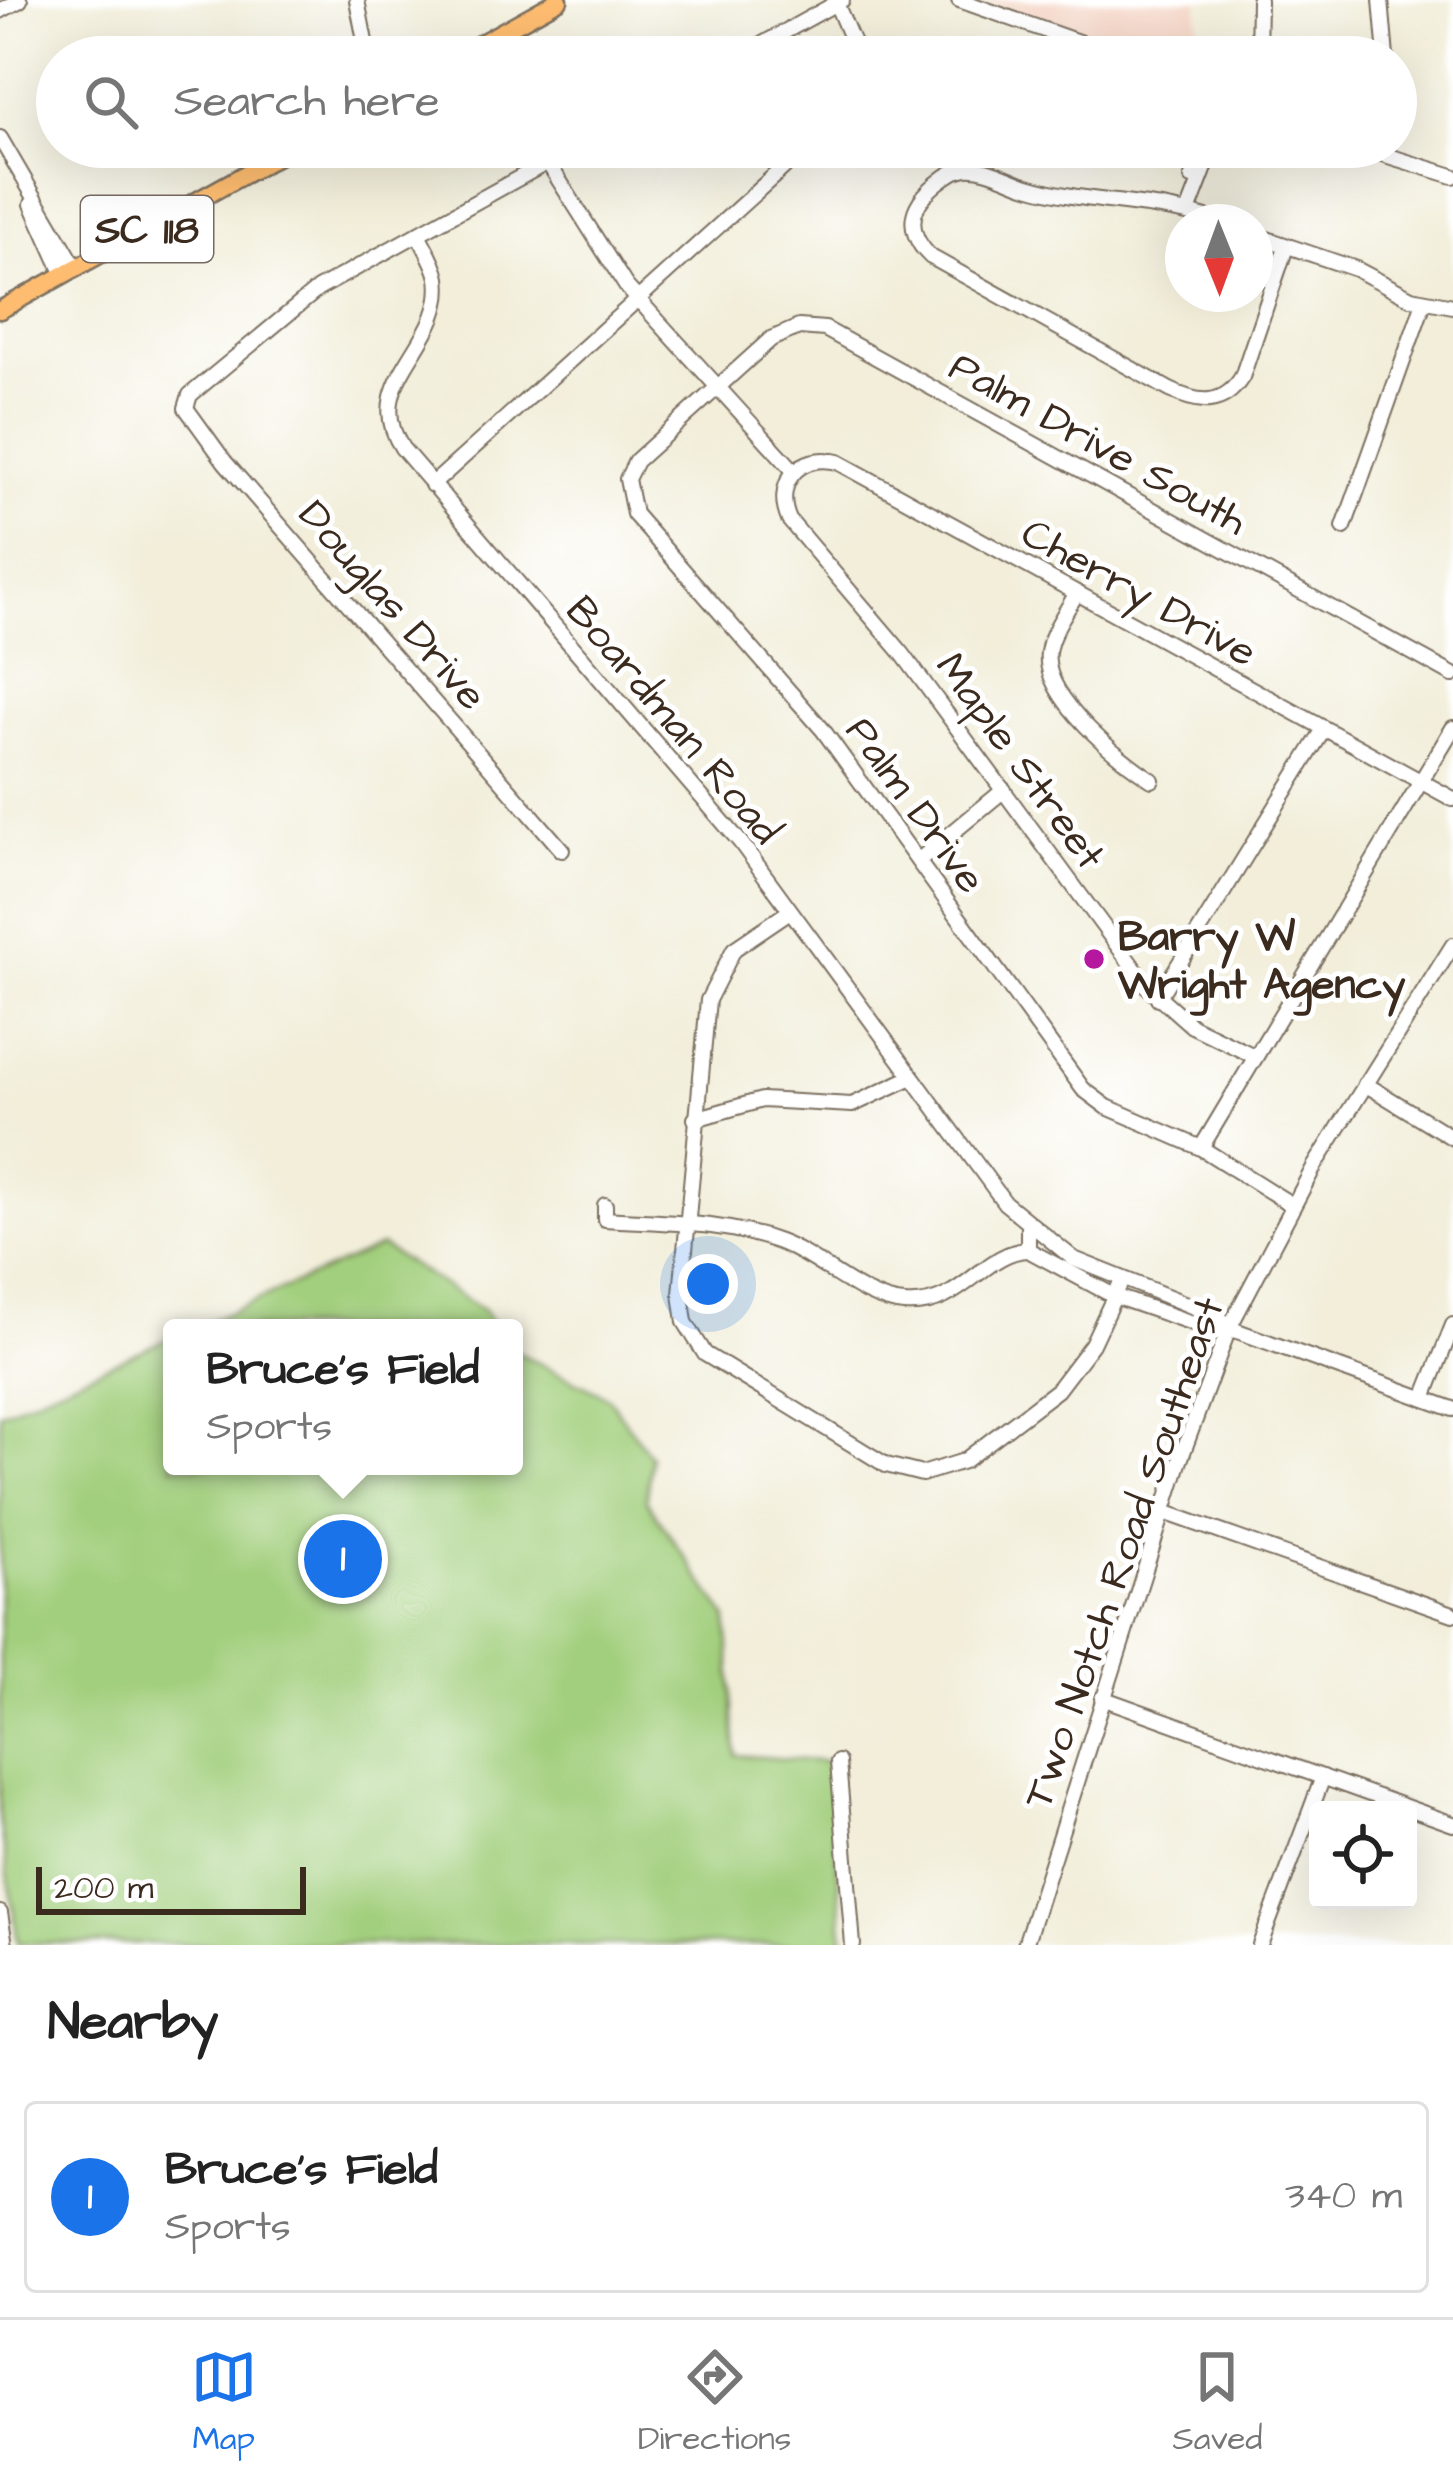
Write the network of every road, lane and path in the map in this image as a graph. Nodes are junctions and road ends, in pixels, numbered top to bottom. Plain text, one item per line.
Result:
1 (20, 0) edge
2 (357, 0) edge
3 (560, 0) edge
4 (959, 0) edge
5 (1258, 0) edge
6 (1381, 0) edge
7 (839, 1) edge
8 (0, 11) edge
9 (364, 36) edge
10 (505, 36) edge
11 (776, 36) edge
12 (852, 36) edge
13 (1061, 36) edge
14 (1258, 36) edge
15 (1384, 36) edge
16 (0, 138) edge
17 (1417, 165) edge
18 (256, 168) edge
19 (538, 168) edge
20 (550, 168) edge
21 (783, 168) edge
22 (1194, 168) edge
23 (1203, 168) edge
24 (1453, 176) edge
25 (1186, 204) edge
26 (1187, 204) edge
27 (1165, 208) edge
28 (418, 234) junction
29 (1273, 242) edge
30 (1286, 247) junction
31 (70, 271) junction
32 (1273, 285) edge
33 (638, 300) junction
34 (1424, 302) junction
35 (1453, 306) edge
36 (0, 310) edge
37 (1264, 312) edge
38 (718, 388) junction
39 (794, 471) junction
40 (432, 485) junction
41 (1345, 526) dead end
42 (1076, 594) junction
43 (1453, 675) edge
44 (1453, 728) edge
45 (1324, 729) junction
46 (1152, 780) dead end
47 (1423, 782) junction
48 (1004, 790) junction
49 (1453, 799) edge
50 (562, 850) dead end
51 (918, 861) junction
52 (790, 911) junction
53 (1453, 945) edge
54 (1158, 998) junction
55 (1254, 1056) junction
56 (912, 1077) junction
57 (1365, 1084) junction
58 (695, 1119) junction
59 (1453, 1138) edge
60 (1201, 1148) junction
61 (605, 1205) dead end
62 (1292, 1205) junction
63 (686, 1224) junction
64 (1028, 1226) junction
65 (1028, 1250) junction
66 (1122, 1280) junction
67 (1114, 1296) junction
68 (1453, 1324) edge
69 (1229, 1328) junction
70 (1424, 1398) junction
71 (1453, 1409) edge
72 (1164, 1512) junction
73 (1453, 1614) edge
74 (1102, 1698) junction
75 (838, 1762) dead end
76 (1323, 1777) junction
77 (1453, 1824) edge
78 (0, 1913) edge
79 (3, 1938) edge
80 (853, 1945) edge
81 (1025, 1945) edge
82 (1259, 1945) edge

1 - 8 street
2 - 9 street
3 - 10 main road
4 - 13 street
5 - 14 street
6 - 15 street
7 - 11 street
7 - 12 street
16 - 31 street
17 - 24 street
18 - 31 main road, SC 118
19 - 28 street
20 - 33 street
21 - 33 street
22 - 25 street
23 - 26 street
27 - 37 street
28 - 40 street, Boardman Road
28 - 50 street, Douglas Drive
29 - 30 street
30 - 32 street
30 - 34 street
31 - 36 main road, SC 118
33 - 38 street
33 - 40 street
34 - 35 street
34 - 41 street
38 - 39 street
38 - 43 street, Palm Drive South
38 - 51 street, Palm Drive
39 - 42 street, Cherry Drive
39 - 48 street, Maple Street
40 - 52 street, Boardman Road
42 - 45 street, Cherry Drive
42 - 46 street
44 - 47 street
45 - 47 street, Cherry Drive
45 - 54 street
47 - 49 street, Cherry Drive
47 - 55 street
48 - 51 street
48 - 54 street, Maple Street
51 - 60 street, Palm Drive
52 - 56 street, Boardman Road
52 - 58 street
53 - 57 street, Two Notch Road Southeast
54 - 55 street, Maple Street
55 - 60 street
56 - 58 street
56 - 64 street, Boardman Road
57 - 59 street
57 - 62 street, Two Notch Road Southeast
58 - 63 street
60 - 62 street, Palm Drive
61 - 63 street
62 - 69 street, Two Notch Road Southeast
63 - 65 street
63 - 67 street
64 - 65 street
64 - 66 street, Boardman Road
65 - 67 street, Boardman Road
66 - 67 street
66 - 69 street, Boardman Road
67 - 69 street, Boardman Road
68 - 70 street
69 - 70 street, Boardman Road
69 - 72 street, Two Notch Road Southeast
70 - 71 street, Boardman Road
72 - 73 street
72 - 74 street, Two Notch Road Southeast
74 - 76 street
74 - 81 street, Two Notch Road Southeast
75 - 80 street
76 - 77 street
76 - 82 street
78 - 79 street

